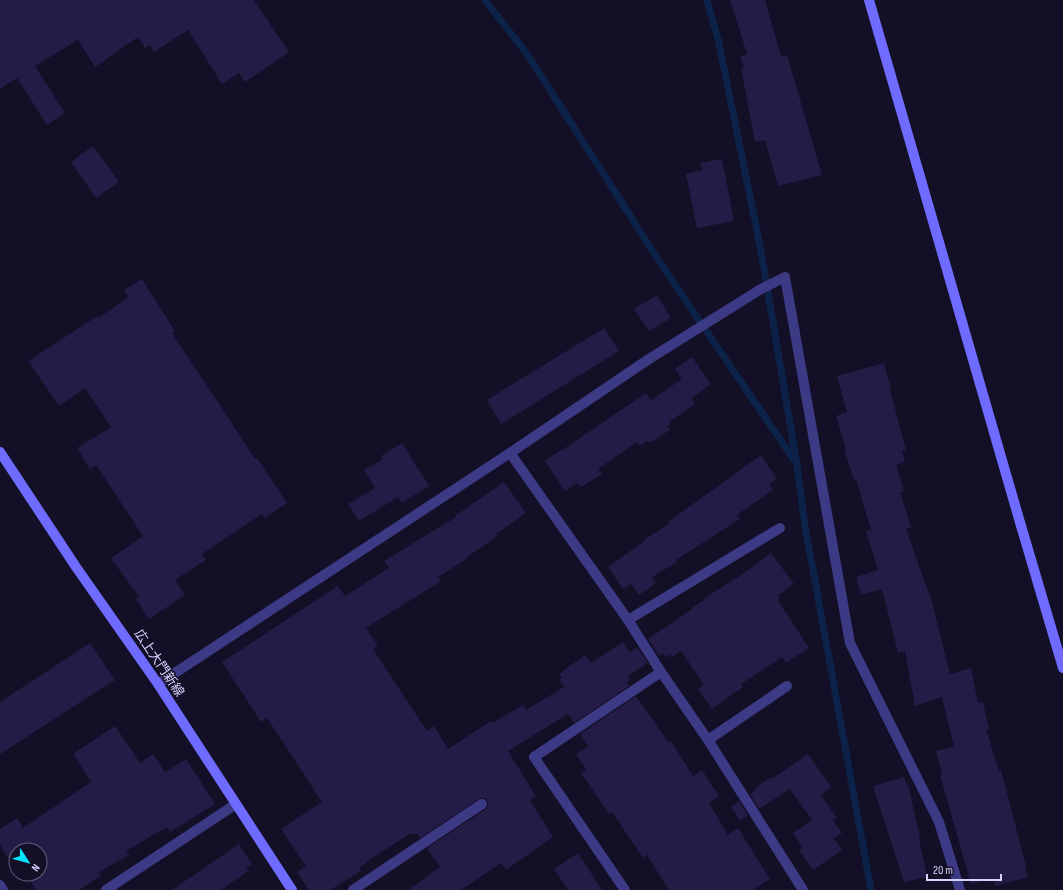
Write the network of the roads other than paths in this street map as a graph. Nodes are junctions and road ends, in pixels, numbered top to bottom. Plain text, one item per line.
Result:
1 (869, 0) edge
2 (0, 452) edge
3 (510, 453) junction
4 (780, 528) dead end
5 (628, 620) junction
6 (1063, 668) edge
7 (660, 672) junction
8 (158, 684) junction
9 (787, 686) dead end
10 (708, 740) junction
11 (236, 804) junction
12 (482, 804) dead end
13 (0, 885) edge
14 (3, 890) edge
15 (106, 890) edge
16 (292, 890) edge
17 (353, 890) edge
18 (625, 890) edge
19 (803, 890) edge
20 (960, 890) edge

1 - 6 street
2 - 8 street, 広上大門新線
3 - 5 street
3 - 8 street
3 - 20 street
4 - 5 street
5 - 7 street
7 - 10 street
7 - 18 street
8 - 11 street, 広上大門新線
9 - 10 street
10 - 19 street
11 - 15 street
11 - 16 street, 広上大門新線
12 - 17 street
13 - 14 street

